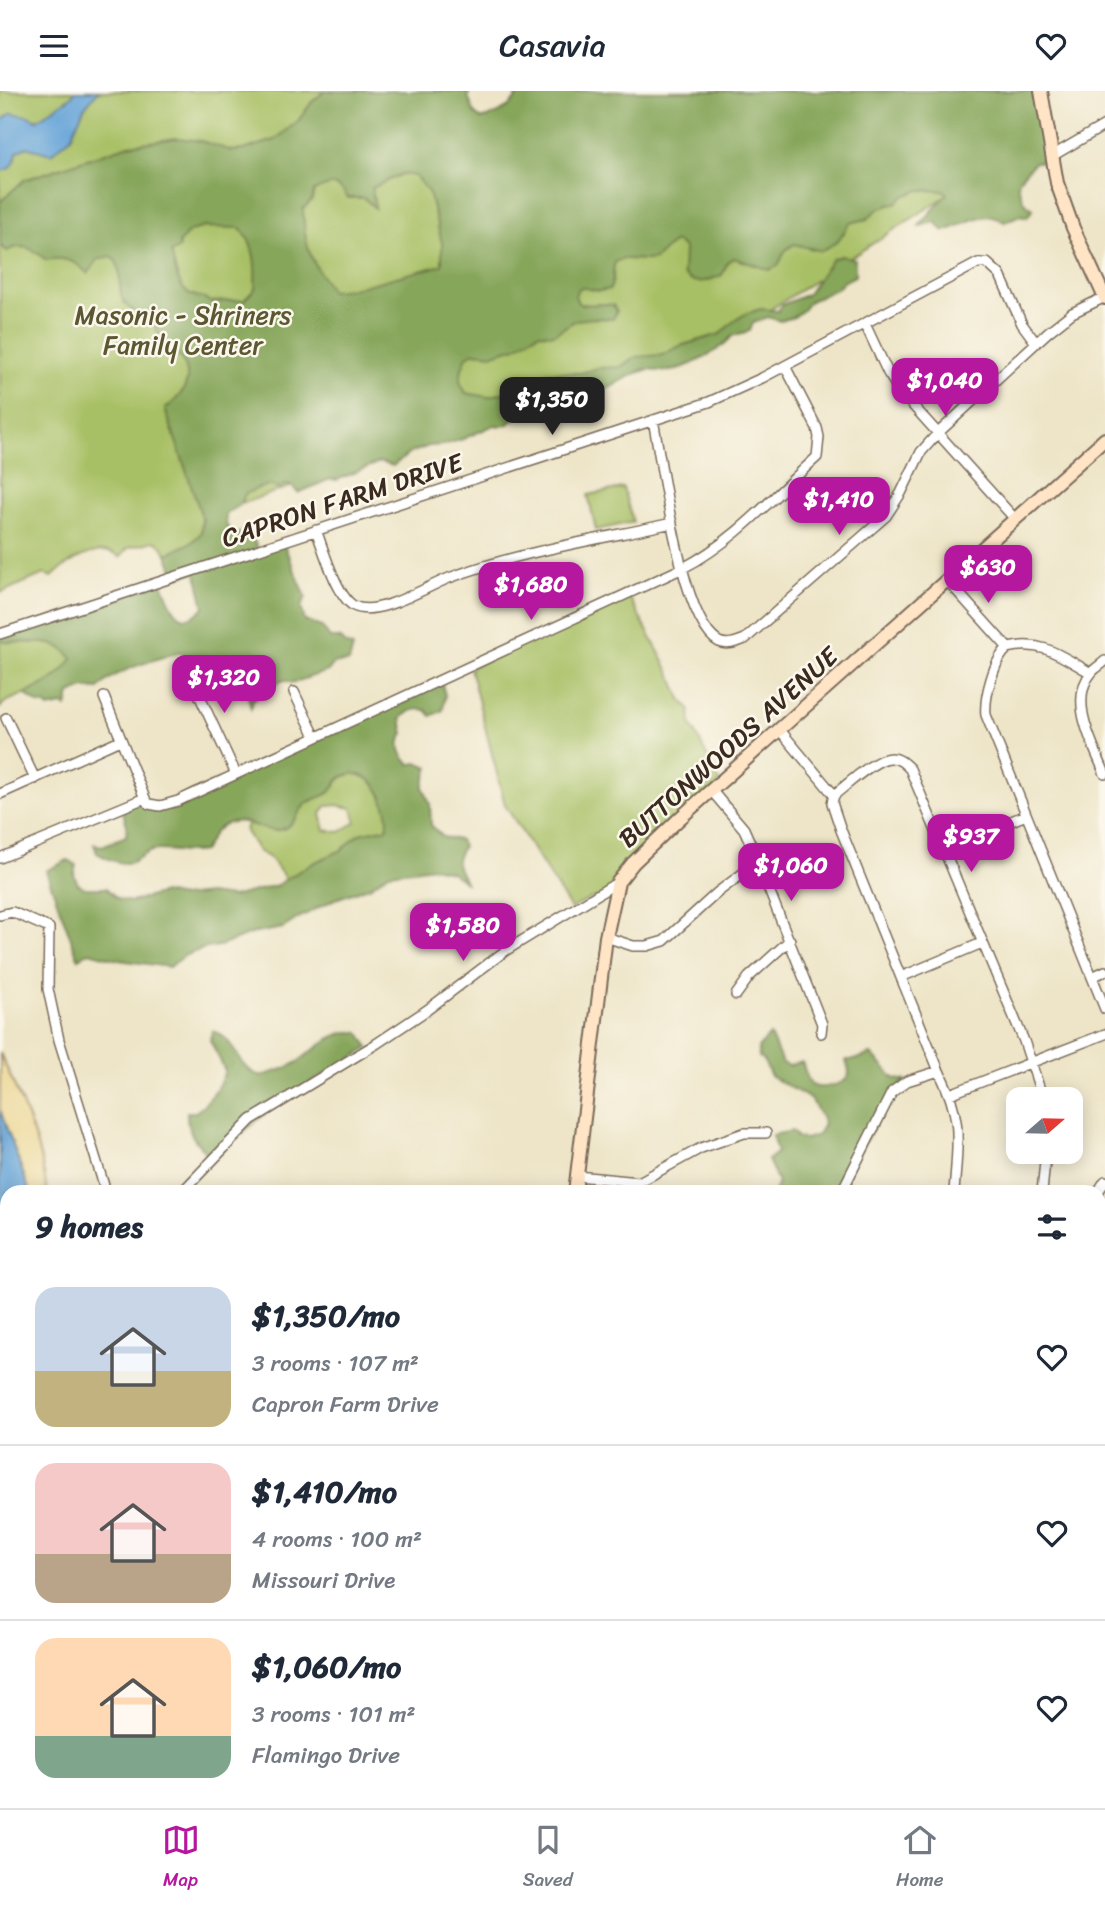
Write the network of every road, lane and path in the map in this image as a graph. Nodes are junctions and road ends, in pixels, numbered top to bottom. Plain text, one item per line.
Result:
1 (1041, 91) edge
2 (1105, 125) edge
3 (1052, 156) junction
4 (1105, 298) edge
5 (865, 324) junction
6 (1036, 342) junction
7 (785, 366) junction
8 (653, 420) junction
9 (938, 433) junction
10 (1105, 439) edge
11 (1015, 519) junction
12 (672, 523) junction
13 (316, 530) junction
14 (683, 568) junction
15 (947, 580) junction
16 (0, 634) edge
17 (1008, 649) junction
18 (1105, 661) edge
19 (187, 669) dead end
20 (1091, 673) junction
21 (294, 692) dead end
22 (104, 697) dead end
23 (6, 719) dead end
24 (779, 729) junction
25 (315, 736) junction
26 (120, 740) junction
27 (236, 774) junction
28 (1105, 774) edge
29 (35, 779) junction
30 (711, 790) junction
31 (0, 794) edge
32 (834, 795) junction
33 (145, 799) junction
34 (1026, 815) junction
35 (944, 849) junction
36 (0, 858) edge
37 (758, 862) junction
38 (618, 882) junction
39 (0, 915) edge
40 (606, 937) junction
41 (790, 940) junction
42 (982, 943) junction
43 (1105, 971) edge
44 (901, 977) junction
45 (1092, 977) junction
46 (736, 995) dead end
47 (1105, 1009) edge
48 (821, 1033) dead end
49 (1105, 1034) edge
50 (1032, 1061) junction
51 (939, 1071) junction
52 (1040, 1087) edge
53 (950, 1094) junction
54 (766, 1133) dead end
55 (1045, 1164) edge
56 (577, 1176) junction
57 (104, 1185) edge
58 (189, 1185) edge
59 (576, 1185) edge
60 (627, 1185) edge
61 (641, 1185) edge
62 (845, 1185) edge
63 (954, 1185) edge
64 (1043, 1185) edge

1 - 3 street
2 - 3 street
3 - 4 street
4 - 6 street
5 - 6 street, CAPRON FARM DRIVE
5 - 7 street, CAPRON FARM DRIVE
5 - 9 street
6 - 9 street
7 - 8 street, CAPRON FARM DRIVE
7 - 14 street
8 - 12 street
8 - 13 street, CAPRON FARM DRIVE
9 - 11 street
9 - 14 street
10 - 11 street, BUTTONWOODS AVENUE
11 - 15 street, BUTTONWOODS AVENUE
12 - 13 street
12 - 14 street
13 - 16 street, CAPRON FARM DRIVE
14 - 25 street
15 - 17 street
15 - 24 street, BUTTONWOODS AVENUE
17 - 20 street
17 - 34 street
18 - 20 street
19 - 27 street
20 - 28 street
21 - 25 street
22 - 26 street
23 - 29 street
24 - 30 street, BUTTONWOODS AVENUE
24 - 32 street
25 - 27 street
26 - 29 street
26 - 33 street
27 - 33 street
29 - 31 street
30 - 37 street
30 - 38 street, BUTTONWOODS AVENUE
32 - 35 street
32 - 44 street
33 - 36 street
34 - 35 street
34 - 45 street
35 - 42 street
37 - 40 street
37 - 41 street
38 - 40 street, BUTTONWOODS AVENUE
38 - 58 street
39 - 57 street
40 - 56 street, BUTTONWOODS AVENUE
41 - 46 street
41 - 48 street
42 - 44 street
42 - 50 street
43 - 45 street
44 - 51 street
45 - 47 street
49 - 50 street
50 - 52 street
50 - 53 street
51 - 53 street
51 - 62 street
53 - 63 street
54 - 61 street
55 - 64 street
56 - 59 street, BUTTONWOODS AVENUE
56 - 60 street

